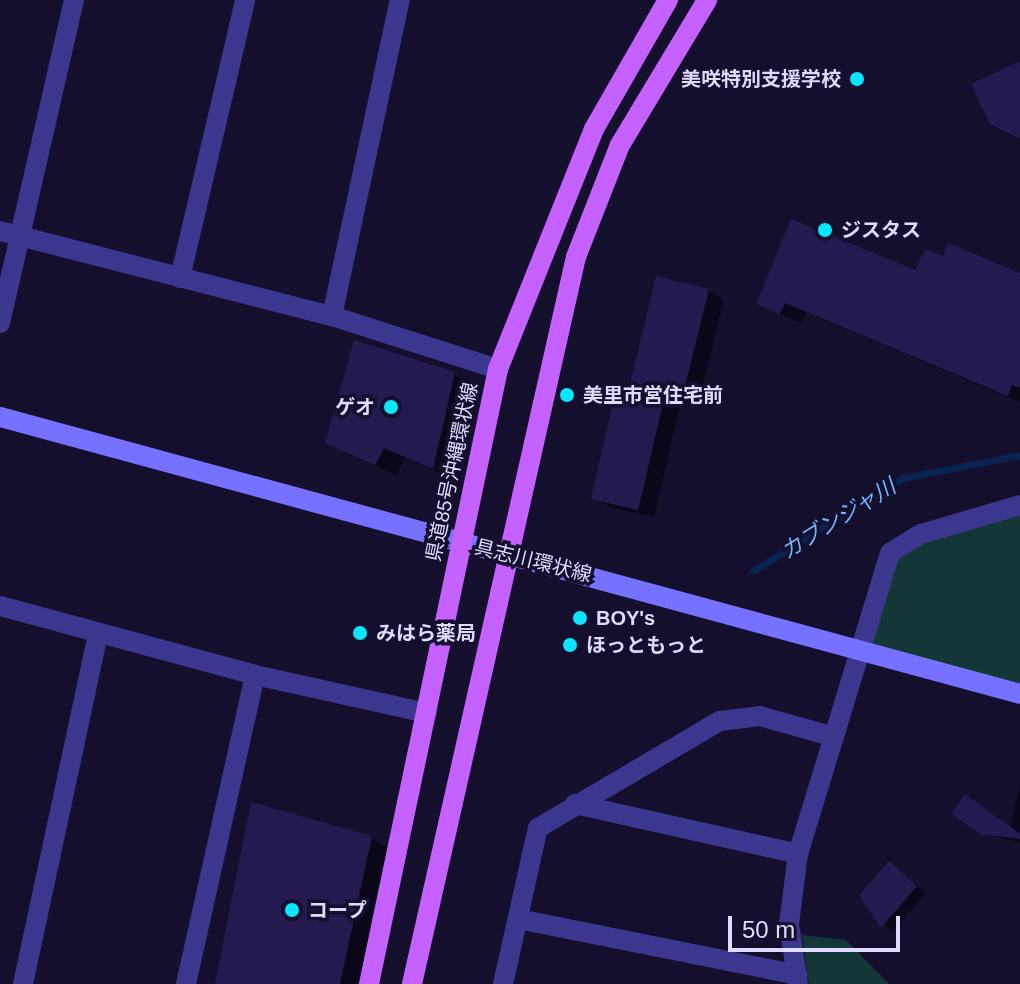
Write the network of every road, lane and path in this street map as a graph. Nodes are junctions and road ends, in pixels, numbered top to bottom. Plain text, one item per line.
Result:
1 (74, 0) edge
2 (245, 0) edge
3 (400, 0) edge
4 (668, 0) edge
5 (707, 0) edge
6 (0, 231) edge
7 (22, 237) junction
8 (180, 278) junction
9 (332, 316) junction
10 (0, 323) edge
11 (498, 369) junction
12 (0, 417) edge
13 (1020, 505) edge
14 (462, 543) junction
15 (509, 557) junction
16 (0, 606) edge
17 (98, 634) junction
18 (858, 645) junction
19 (255, 675) junction
20 (1020, 694) edge
21 (427, 713) junction
22 (834, 737) junction
23 (575, 804) junction
24 (798, 854) junction
25 (518, 919) junction
26 (798, 980) edge
27 (23, 984) edge
28 (186, 984) edge
29 (369, 984) edge
30 (412, 984) edge
31 (503, 984) edge

1 - 7 street
2 - 8 street
3 - 9 street
4 - 11 main road, 県道85号沖縄環状線
5 - 15 main road
6 - 7 street
7 - 8 street
7 - 10 street
8 - 9 street
9 - 11 street
11 - 14 main road, 県道85号沖縄環状線
12 - 14 main road, 具志川環状線
13 - 18 street
14 - 15 main road, 具志川環状線
14 - 21 main road, 県道85号沖縄環状線
15 - 18 main road, 具志川環状線
15 - 30 main road
16 - 17 street
17 - 19 street
17 - 27 street
18 - 20 main road, 具志川環状線
18 - 22 street
19 - 21 street
19 - 28 street
21 - 29 main road, 県道85号沖縄環状線
22 - 23 street
22 - 24 street
23 - 24 street
23 - 25 street
24 - 26 street
25 - 26 street
25 - 31 street

